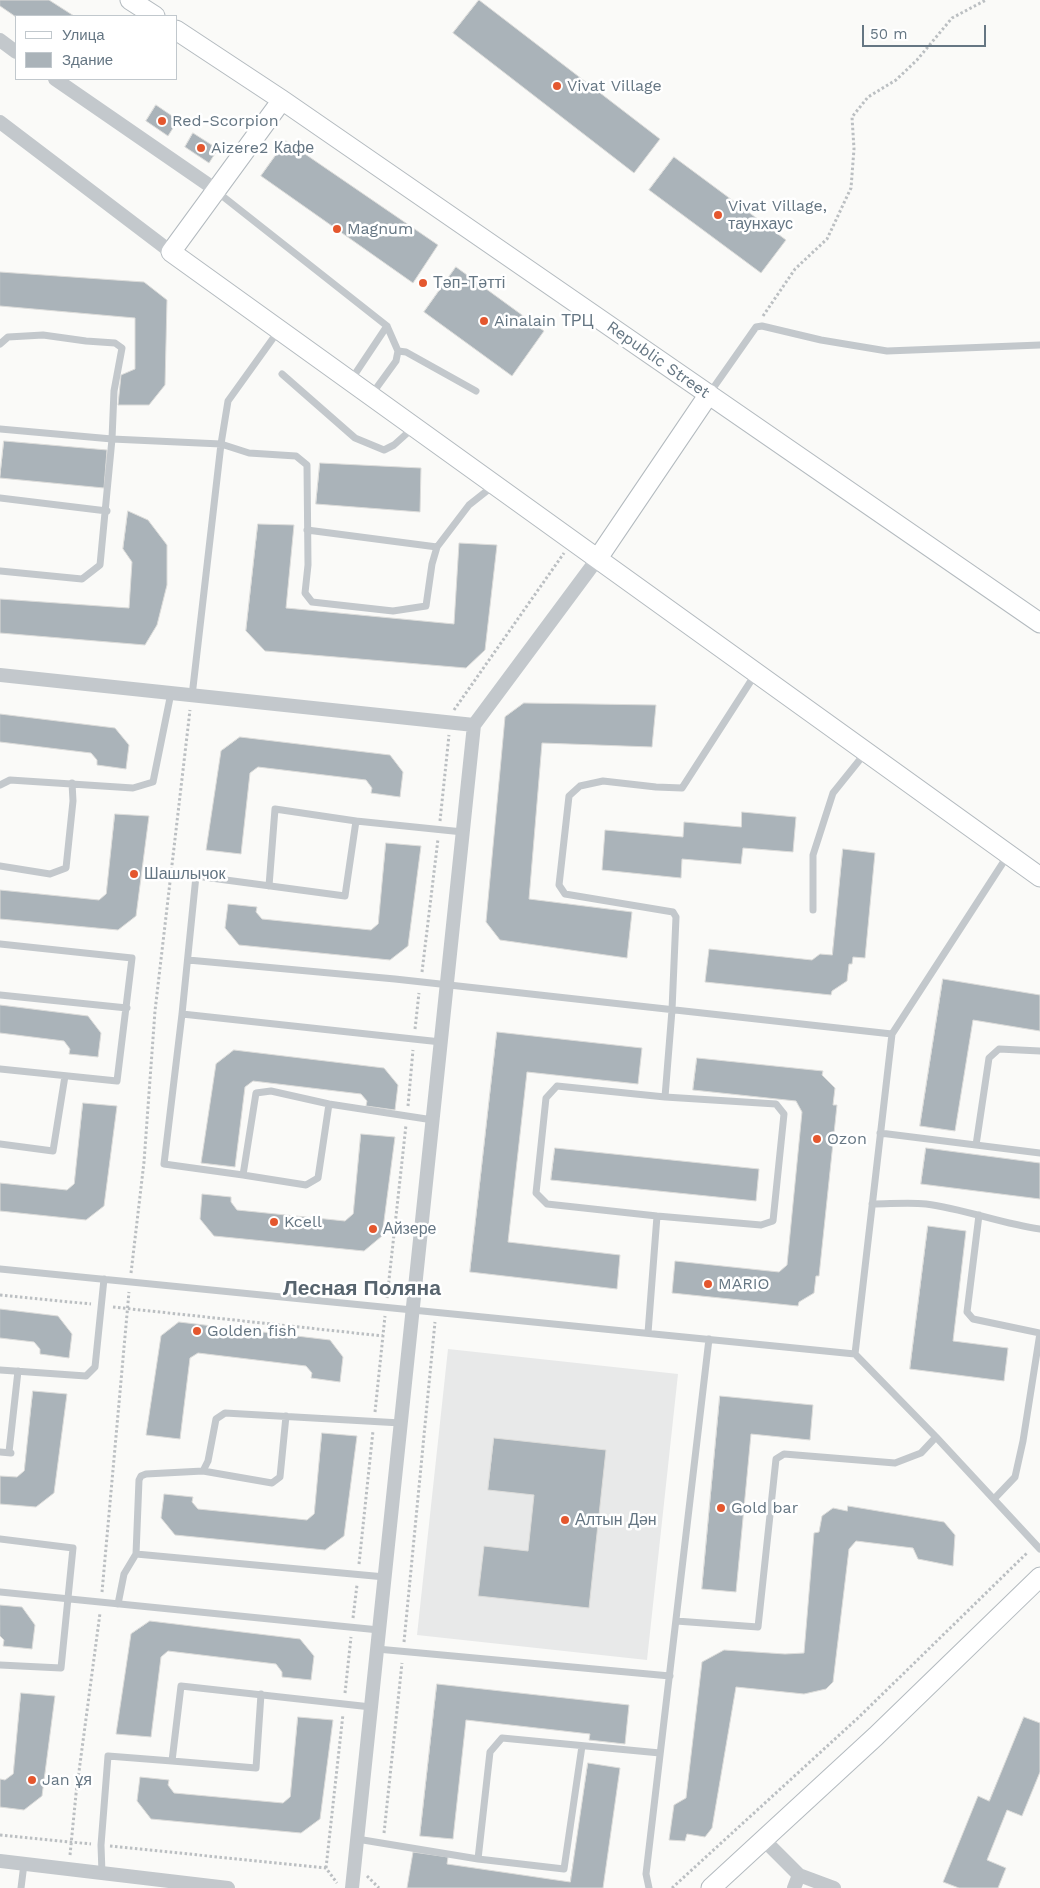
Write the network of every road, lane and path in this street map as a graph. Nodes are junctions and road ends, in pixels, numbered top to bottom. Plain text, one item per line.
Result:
1 (130, 0) edge
2 (986, 0) edge
3 (153, 15) edge
4 (178, 31) edge
5 (0, 40) edge
6 (15, 51) edge
7 (56, 80) edge
8 (282, 100) junction
9 (0, 122) edge
10 (216, 190) junction
11 (171, 252) junction
12 (387, 326) junction
13 (756, 327) junction
14 (279, 330) junction
15 (0, 344) edge
16 (1040, 345) edge
17 (398, 351) junction
18 (282, 374) dead end
19 (350, 381) junction
20 (476, 391) dead end
21 (709, 394) junction
22 (371, 396) junction
23 (414, 427) junction
24 (0, 428) edge
25 (112, 439) junction
26 (221, 444) junction
27 (495, 484) junction
28 (0, 498) edge
29 (107, 511) junction
30 (307, 530) junction
31 (437, 547) junction
32 (598, 558) junction
33 (0, 571) edge
34 (1040, 623) edge
35 (756, 672) junction
36 (0, 675) edge
37 (171, 693) junction
38 (192, 696) junction
39 (474, 725) junction
40 (866, 752) junction
41 (72, 783) junction
42 (0, 785) edge
43 (356, 821) junction
44 (463, 832) junction
45 (1009, 854) junction
46 (0, 866) edge
47 (1040, 877) edge
48 (269, 886) junction
49 (813, 910) dead end
50 (0, 944) edge
51 (188, 960) junction
52 (447, 984) junction
53 (0, 994) edge
54 (127, 1008) junction
55 (672, 1010) junction
56 (182, 1014) junction
57 (892, 1034) junction
58 (441, 1042) junction
59 (1040, 1051) edge
60 (0, 1069) edge
61 (65, 1076) junction
62 (665, 1097) junction
63 (329, 1104) junction
64 (432, 1120) junction
65 (880, 1133) junction
66 (0, 1144) edge
67 (976, 1145) junction
68 (1040, 1153) edge
69 (244, 1175) junction
70 (872, 1204) junction
71 (980, 1215) junction
72 (657, 1216) junction
73 (1040, 1229) edge
74 (0, 1269) edge
75 (104, 1279) junction
76 (0, 1295) edge
77 (101, 1305) junction
78 (413, 1310) junction
79 (436, 1312) junction
80 (648, 1333) junction
81 (1040, 1333) edge
82 (383, 1336) dead end
83 (709, 1339) junction
84 (855, 1354) junction
85 (0, 1370) edge
86 (18, 1371) junction
87 (286, 1416) junction
88 (374, 1421) junction
89 (401, 1423) junction
90 (936, 1437) junction
91 (0, 1452) edge
92 (203, 1471) junction
93 (994, 1499) junction
94 (0, 1539) edge
95 (1038, 1547) edge
96 (136, 1554) junction
97 (358, 1574) junction
98 (385, 1577) junction
99 (1040, 1577) edge
100 (0, 1592) edge
101 (70, 1599) junction
102 (118, 1604) junction
103 (676, 1621) junction
104 (352, 1627) junction
105 (379, 1630) junction
106 (377, 1649) junction
107 (403, 1651) junction
108 (0, 1665) edge
109 (670, 1676) junction
110 (261, 1694) junction
111 (344, 1703) junction
112 (371, 1707) junction
113 (582, 1746) junction
114 (660, 1754) junction
115 (172, 1762) junction
116 (0, 1835) edge
117 (357, 1839) junction
118 (764, 1840) junction
119 (383, 1844) junction
120 (101, 1845) junction
121 (478, 1859) junction
122 (0, 1861) edge
123 (24, 1864) junction
124 (326, 1868) junction
125 (102, 1873) junction
126 (796, 1882) edge
127 (22, 1888) edge
128 (228, 1888) edge
129 (341, 1888) edge
130 (352, 1888) edge
131 (649, 1888) edge
132 (672, 1888) edge
133 (711, 1888) edge
134 (834, 1888) edge

1 - 3 street
2 - 13 path
4 - 8 street, Republic Street
5 - 6 street
7 - 10 street
8 - 10 street
8 - 21 street, Republic Street
9 - 11 street
10 - 11 street
10 - 12 lane
11 - 14 street
12 - 17 lane
12 - 19 lane
13 - 16 lane
13 - 21 lane
14 - 19 street
14 - 26 lane
15 - 25 lane
17 - 20 lane
17 - 22 lane
18 - 23 lane
19 - 22 street
21 - 32 street
21 - 34 street, Republic Street
22 - 23 street
23 - 27 street
24 - 25 lane
25 - 26 lane
25 - 29 lane
26 - 30 lane
26 - 38 lane
27 - 31 lane
27 - 32 street
28 - 29 lane
29 - 33 lane
30 - 31 lane
30 - 31 lane
32 - 35 street
32 - 39 street
35 - 40 street
35 - 55 lane
36 - 37 street
37 - 38 street
37 - 41 lane
38 - 39 street
39 - 44 street
40 - 45 street
40 - 49 lane
41 - 42 lane
41 - 46 lane
43 - 44 lane
43 - 48 lane
43 - 48 lane
44 - 52 street
45 - 47 street
45 - 57 lane
48 - 51 lane
50 - 54 lane
51 - 52 lane
51 - 56 lane
52 - 55 lane
52 - 58 street
53 - 54 lane
54 - 61 lane
55 - 57 lane
55 - 62 lane
56 - 58 lane
56 - 69 lane
57 - 65 lane
58 - 64 street
59 - 67 lane
60 - 61 lane
61 - 66 lane
62 - 72 lane
62 - 72 lane
63 - 64 lane
63 - 69 lane
63 - 69 lane
64 - 78 street
65 - 67 lane
65 - 70 lane
67 - 68 lane
70 - 71 lane
70 - 84 lane
71 - 73 lane
71 - 81 lane
72 - 80 lane
74 - 75 lane
75 - 77 lane
75 - 78 lane
76 - 77 path
77 - 82 path
77 - 86 lane
78 - 79 lane
78 - 89 street
79 - 80 lane
79 - 107 path
80 - 83 lane
81 - 93 lane
83 - 84 lane
83 - 103 lane
84 - 90 lane
85 - 86 lane
86 - 91 lane
87 - 88 lane
87 - 92 lane
87 - 92 lane
88 - 89 lane
88 - 97 path
89 - 98 street
90 - 93 lane
90 - 103 lane
92 - 96 lane
93 - 95 lane
94 - 101 lane
95 - 132 path
96 - 97 lane
96 - 102 lane
97 - 98 lane
97 - 104 path
98 - 105 street
99 - 118 street
100 - 101 lane
101 - 102 lane
101 - 108 lane
102 - 104 lane
103 - 109 lane
104 - 105 lane
104 - 111 path
105 - 106 street
106 - 107 lane
106 - 112 street
107 - 109 lane
107 - 119 path
109 - 114 lane
110 - 111 lane
110 - 115 lane
110 - 115 lane
111 - 112 lane
111 - 124 path
112 - 117 street
113 - 114 lane
113 - 121 lane
113 - 121 lane
114 - 131 lane
115 - 120 lane
116 - 120 path
117 - 119 lane
117 - 130 street
118 - 126 street
118 - 133 street
119 - 121 lane
120 - 124 path
120 - 125 lane
122 - 123 street
123 - 125 street
123 - 127 lane
124 - 129 path
125 - 128 street
126 - 134 street

